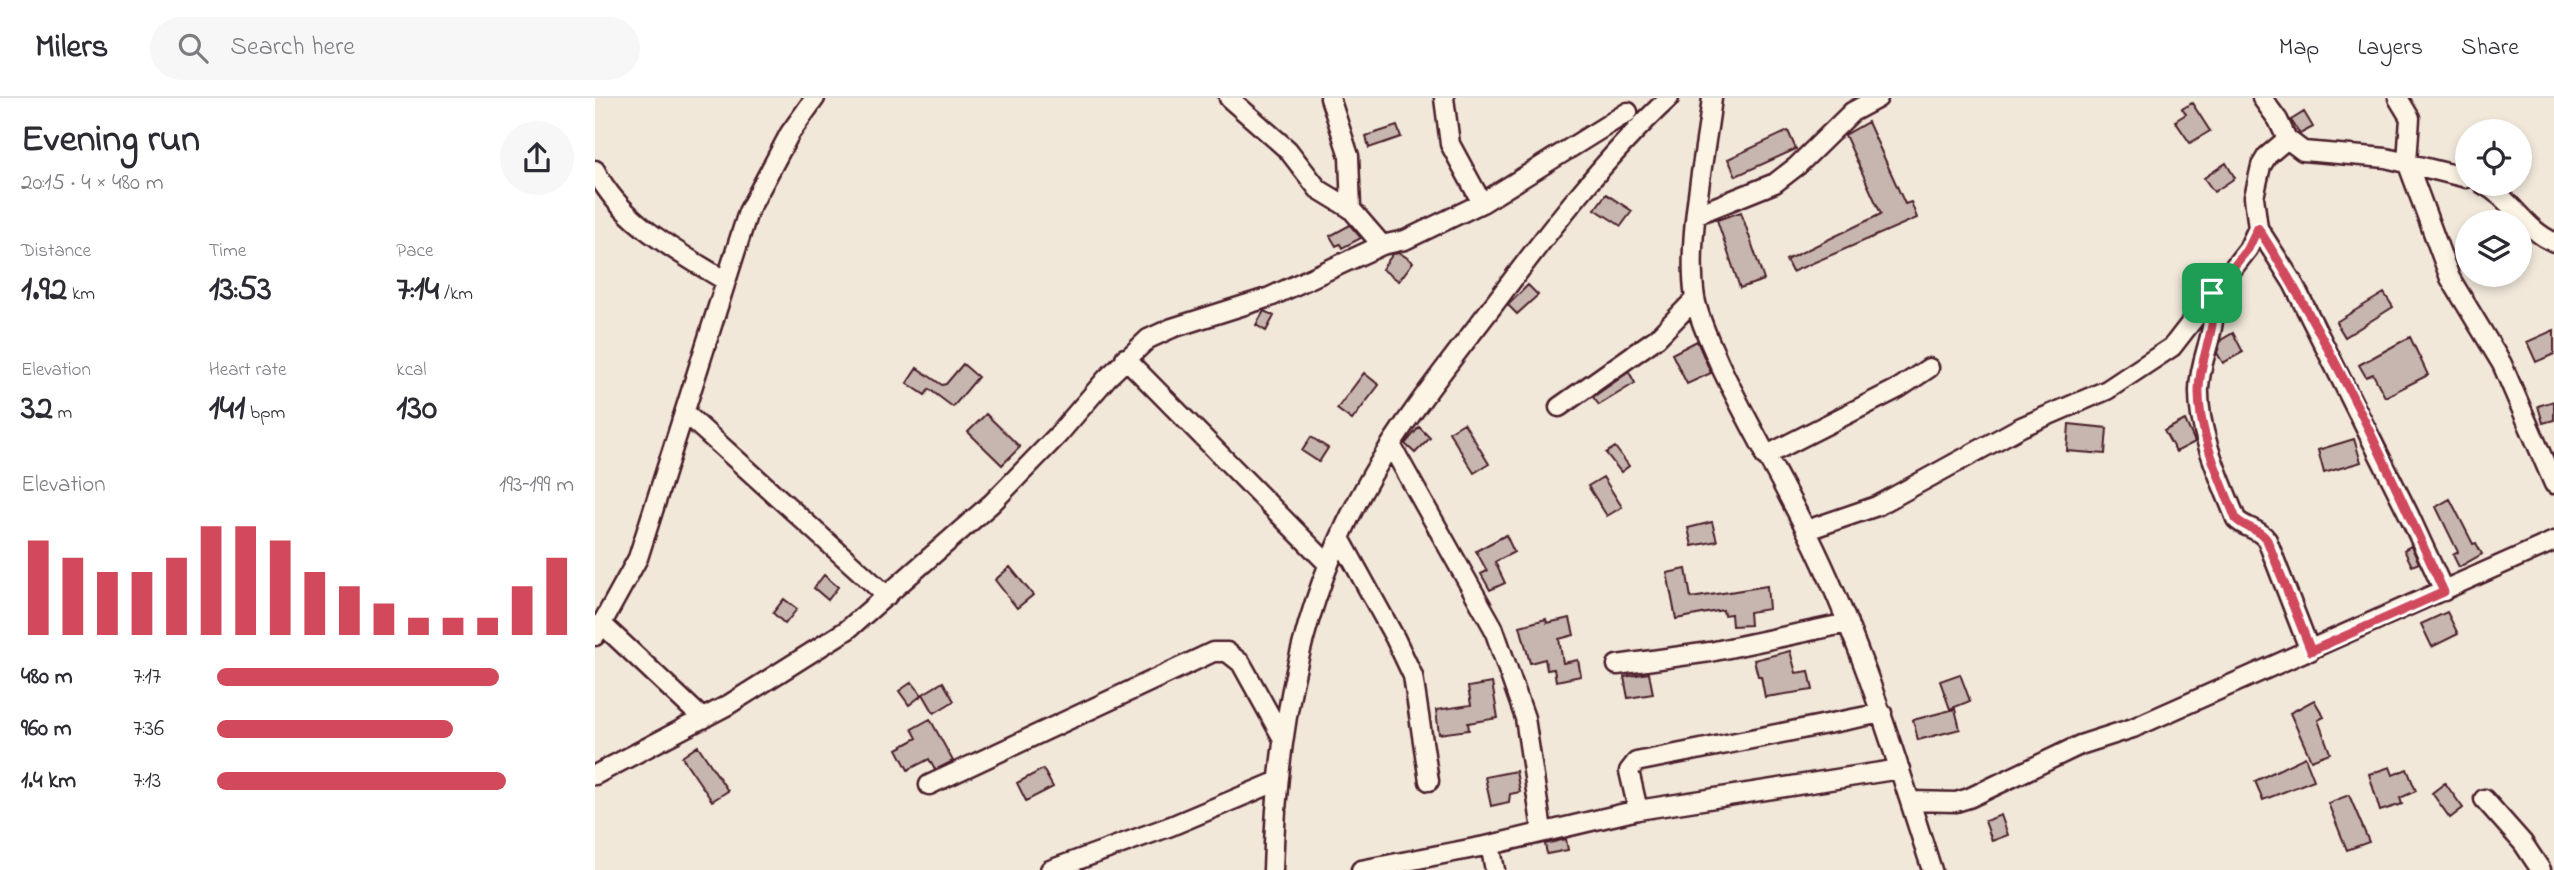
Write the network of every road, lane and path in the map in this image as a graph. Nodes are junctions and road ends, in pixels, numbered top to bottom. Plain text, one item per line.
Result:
1 (815, 98) edge
2 (1229, 98) edge
3 (1330, 98) edge
4 (1444, 98) edge
5 (1669, 98) edge
6 (1712, 98) edge
7 (1878, 98) edge
8 (2262, 98) edge
9 (2398, 98) edge
10 (1626, 105) edge
11 (1634, 132) junction
12 (2287, 139) junction
13 (2407, 162) junction
14 (595, 170) edge
15 (2455, 175) edge
16 (600, 194) edge
17 (2503, 196) edge
18 (1482, 203) junction
19 (1350, 209) junction
20 (1697, 214) junction
21 (2258, 228) junction
22 (2554, 242) edge
23 (1382, 245) junction
24 (724, 280) junction
25 (2212, 293) junction
26 (1695, 299) junction
27 (1125, 358) junction
28 (1929, 368) dead end
29 (1559, 407) dead end
30 (686, 414) junction
31 (1391, 445) junction
32 (1765, 456) junction
33 (2554, 484) edge
34 (1807, 530) junction
35 (1340, 538) junction
36 (2554, 541) edge
37 (1328, 564) junction
38 (2444, 592) junction
39 (887, 596) junction
40 (1848, 624) junction
41 (598, 630) edge
42 (2311, 651) junction
43 (1617, 665) dead end
44 (1881, 713) junction
45 (702, 719) junction
46 (1282, 737) junction
47 (1900, 769) junction
48 (595, 775) edge
49 (1279, 781) junction
50 (1429, 781) dead end
51 (929, 785) dead end
52 (2484, 799) dead end
53 (1910, 801) junction
54 (1639, 810) junction
55 (1542, 831) junction
56 (1490, 845) junction
57 (1050, 870) edge
58 (1273, 870) edge
59 (1361, 870) edge
60 (1495, 870) edge
61 (1932, 870) edge
62 (2541, 870) edge

1 - 24 street
2 - 19 street
3 - 19 street
4 - 18 street
5 - 11 street
6 - 20 street
7 - 20 street
8 - 12 street
9 - 13 street
10 - 11 street
10 - 18 street
11 - 31 street
12 - 13 street
12 - 21 street
13 - 15 street
13 - 33 street
14 - 16 street
16 - 24 street
17 - 22 street
18 - 23 street
19 - 23 street
20 - 26 street
21 - 25 street
21 - 38 street
23 - 27 street
24 - 30 street
25 - 34 street
25 - 42 street
26 - 29 street
26 - 32 street
27 - 37 street
27 - 39 street
28 - 32 street
30 - 39 street
30 - 41 street
31 - 35 street
31 - 55 street
32 - 34 street
34 - 40 street
35 - 37 street
35 - 50 street
36 - 38 street
37 - 46 street
38 - 42 street
39 - 45 street
40 - 43 street
40 - 44 street
41 - 45 street
42 - 53 street
44 - 47 street
44 - 54 street
45 - 48 street
46 - 49 street
46 - 51 street
47 - 53 street
47 - 54 street
49 - 57 street
49 - 58 street
52 - 62 street
53 - 61 street
54 - 55 street
55 - 56 street
56 - 59 street
56 - 60 street

